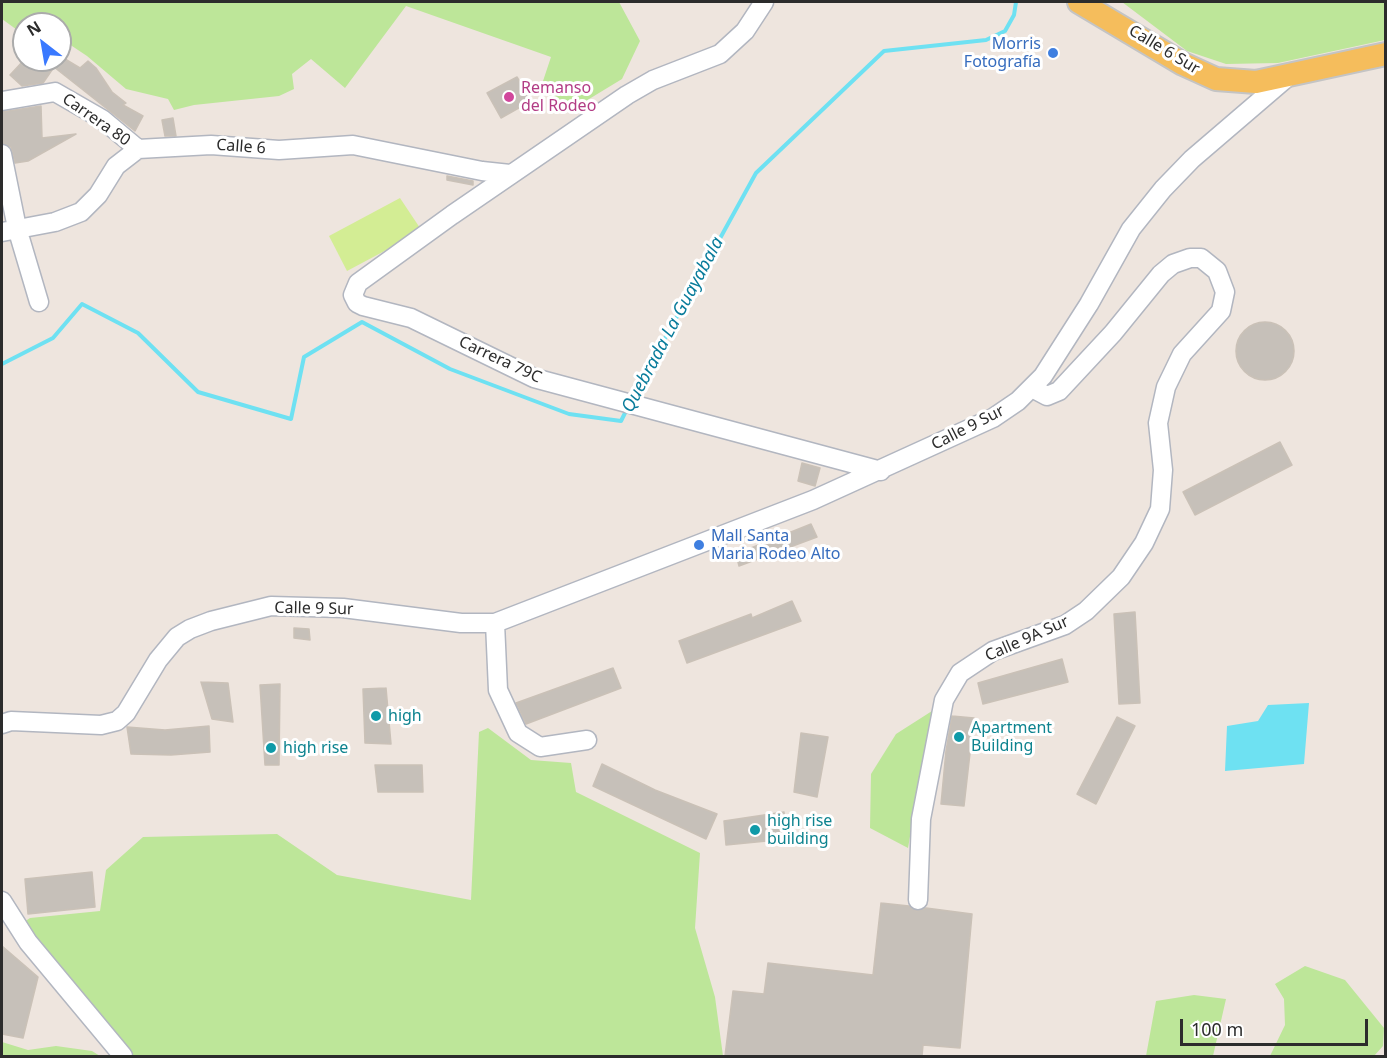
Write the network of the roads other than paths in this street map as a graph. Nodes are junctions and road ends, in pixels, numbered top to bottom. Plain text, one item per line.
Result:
1 (764, 2) edge
2 (1079, 2) edge
3 (1386, 54) edge
4 (1290, 75) junction
5 (2, 101) edge
6 (138, 149) junction
7 (2, 154) edge
8 (510, 174) junction
9 (9, 230) edge
10 (39, 302) dead end
11 (1032, 388) junction
12 (834, 460) junction
13 (880, 471) junction
14 (839, 490) junction
15 (495, 623) junction
16 (2, 723) edge
17 (587, 740) dead end
18 (918, 900) dead end
19 (2, 901) edge
20 (123, 1056) edge

1 - 8 street
2 - 4 main road, Calle 6 Sur
3 - 4 main road, Calle 9 Sur
4 - 11 street, Calle 9 Sur
5 - 6 street, Carrera 80
6 - 8 street, Calle 6
6 - 9 street
7 - 9 street
8 - 12 street, Carrera 79C
9 - 10 street
11 - 13 street, Calle 9 Sur
11 - 18 street, Calle 9A Sur
12 - 13 street, Carrera 79C
12 - 14 street
13 - 14 street, Calle 9 Sur
14 - 15 street, Calle 9 Sur
15 - 16 street, Calle 9 Sur
15 - 17 street
19 - 20 street

